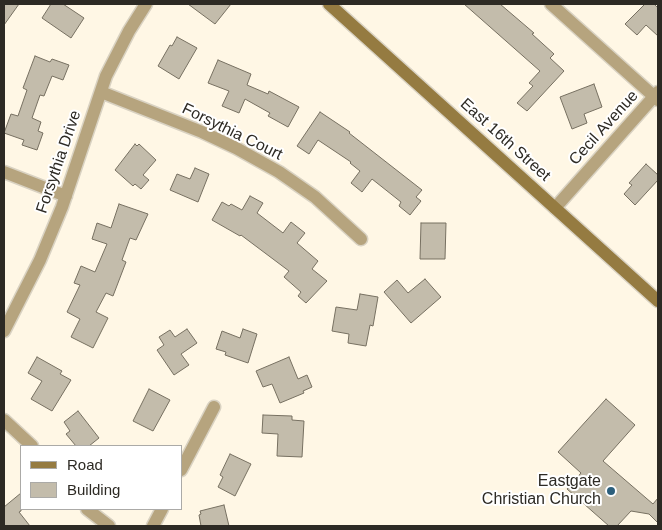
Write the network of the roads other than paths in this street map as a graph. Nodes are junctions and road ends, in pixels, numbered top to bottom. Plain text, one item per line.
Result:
1 (329, 4) edge
2 (551, 4) edge
3 (140, 5) edge
4 (101, 92) junction
5 (657, 96) edge
6 (4, 172) edge
7 (66, 196) junction
8 (555, 208) junction
9 (362, 239) dead end
10 (658, 301) edge
11 (4, 331) edge
12 (214, 407) dead end
13 (4, 420) edge
14 (31, 445) edge
15 (182, 468) edge
16 (88, 510) edge
17 (161, 510) edge
18 (109, 526) edge
19 (153, 526) edge

1 - 8 street, East 16th Street
2 - 5 street
3 - 4 street, Forsythia Drive
4 - 7 street, Forsythia Drive
4 - 9 street, Forsythia Court
5 - 8 street, Cecil Avenue
6 - 7 street
7 - 11 street, Forsythia Drive
8 - 10 street, East 16th Street
12 - 15 street
13 - 14 street
16 - 18 street
17 - 19 street

